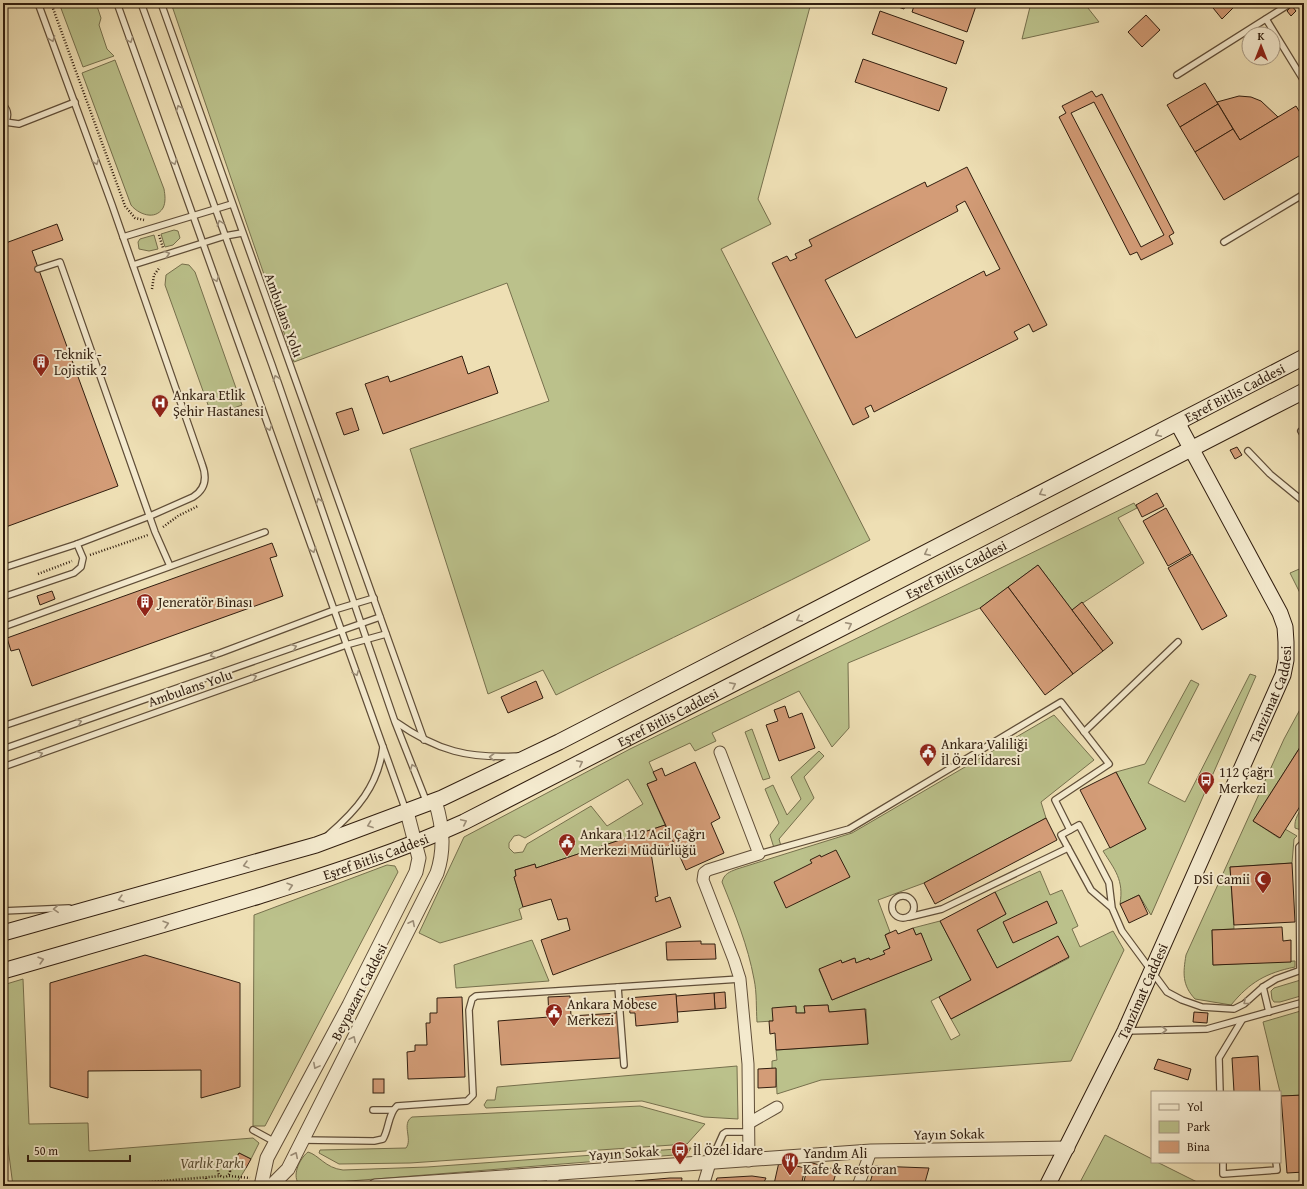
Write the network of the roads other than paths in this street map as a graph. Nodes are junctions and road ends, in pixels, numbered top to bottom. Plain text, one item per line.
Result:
1 (38, 3) edge
2 (117, 3) edge
3 (141, 3) edge
4 (161, 3) edge
5 (1281, 3) edge
6 (1291, 3) edge
7 (1279, 12) junction
8 (1266, 19) junction
9 (1177, 75) dead end
10 (1304, 81) edge
11 (75, 102) junction
12 (3, 105) edge
13 (4, 123) edge
14 (1304, 194) edge
15 (232, 204) junction
16 (215, 210) junction
17 (193, 217) junction
18 (242, 233) junction
19 (225, 236) junction
20 (123, 237) junction
21 (1224, 242) dead end
22 (202, 243) junction
23 (133, 265) junction
24 (38, 269) dead end
25 (1304, 357) edge
26 (1304, 391) edge
27 (1178, 424) junction
28 (1192, 450) junction
29 (1248, 451) dead end
30 (1304, 502) edge
31 (150, 516) junction
32 (265, 532) dead end
33 (78, 544) junction
34 (170, 566) junction
35 (3, 568) edge
36 (3, 597) edge
37 (374, 598) junction
38 (355, 604) junction
39 (334, 610) junction
40 (380, 617) junction
41 (362, 623) junction
42 (3, 627) edge
43 (340, 630) junction
44 (386, 634) junction
45 (368, 639) junction
46 (1178, 642) dead end
47 (346, 645) junction
48 (396, 722) junction
49 (3, 726) edge
50 (1084, 732) junction
51 (424, 740) junction
52 (383, 744) junction
53 (3, 749) edge
54 (720, 752) dead end
55 (531, 755) junction
56 (3, 767) edge
57 (431, 802) junction
58 (406, 812) junction
59 (1070, 830) junction
60 (442, 832) junction
61 (415, 842) junction
62 (1304, 842) edge
63 (316, 845) junction
64 (1068, 848) junction
65 (759, 854) junction
66 (95, 906) junction
67 (1112, 908) junction
68 (3, 911) edge
69 (909, 916) junction
70 (3, 933) edge
71 (1302, 969) edge
72 (3, 971) edge
73 (1152, 972) junction
74 (740, 979) junction
75 (618, 987) junction
76 (1263, 987) junction
77 (1304, 1002) edge
78 (1269, 1012) junction
79 (1242, 1020) junction
80 (1125, 1031) junction
81 (624, 1065) dead end
82 (1220, 1091) edge
83 (777, 1107) dead end
84 (373, 1110) dead end
85 (392, 1110) junction
86 (749, 1128) junction
87 (253, 1130) dead end
88 (302, 1140) junction
89 (275, 1142) junction
90 (1068, 1148) junction
91 (871, 1151) junction
92 (748, 1161) junction
93 (710, 1163) junction
94 (1223, 1163) edge
95 (1276, 1163) edge
96 (553, 1180) edge
97 (265, 1184) edge
98 (410, 1184) edge
99 (375, 1186) edge
100 (703, 1186) edge
101 (858, 1186) edge
102 (1047, 1186) edge

1 -> 11 lane
2 -> 17 lane
16 -> 3 lane
4 - 15 lane, Ambulans Yolu
5 - 7 lane
6 - 7 lane
7 - 8 lane
8 - 9 lane
8 - 10 lane
11 - 13 lane
11 -> 20 lane
12 - 13 lane
14 - 21 lane
15 - 16 lane
15 - 18 lane, Ambulans Yolu
16 - 17 lane
19 -> 16 lane
17 - 20 lane
17 - 22 lane
18 - 19 lane
18 - 37 lane, Ambulans Yolu
19 - 22 lane
38 -> 19 lane
20 - 23 lane
23 -> 22 lane
22 -> 39 lane
23 - 31 lane
24 - 31 lane
25 - 27 main road, Eşref Bitlis Caddesi
26 - 28 main road, Eşref Bitlis Caddesi
27 - 28 main road, Tanzimat Caddesi
27 -> 55 main road, Eşref Bitlis Caddesi
60 -> 28 main road, Eşref Bitlis Caddesi
28 - 73 main road, Tanzimat Caddesi
29 - 30 lane
31 - 33 lane
31 - 34 lane
32 - 34 lane
33 - 35 lane
33 - 36 lane
34 - 42 lane
37 - 38 lane
37 - 40 lane, Ambulans Yolu
38 - 39 lane
38 - 41 lane
39 - 43 lane
39 -> 49 lane
40 - 41 lane
40 - 44 lane, Ambulans Yolu
41 - 43 lane
41 - 45 lane
43 - 47 lane
53 -> 43 lane
44 - 45 lane, Ambulans Yolu
44 - 51 lane, Ambulans Yolu
45 - 47 lane, Ambulans Yolu
45 - 48 lane
46 - 50 lane
47 -> 52 lane
56 -> 47 lane, Ambulans Yolu
48 - 51 lane
57 -> 48 lane
50 - 59 lane
50 - 65 lane
55 -> 51 lane
52 - 58 lane
52 - 63 lane
54 - 65 street
55 - 57 main road, Eşref Bitlis Caddesi
57 - 58 main road, Eşref Bitlis Caddesi
57 - 60 street, Beypazarı Caddesi
58 - 61 street, Beypazarı Caddesi
58 -> 63 main road, Eşref Bitlis Caddesi
59 - 64 lane
59 - 67 lane
60 - 61 main road, Eşref Bitlis Caddesi
88 -> 60 street, Beypazarı Caddesi
72 -> 61 main road, Eşref Bitlis Caddesi
61 -> 89 street, Beypazarı Caddesi
62 - 71 lane
63 -> 66 main road, Eşref Bitlis Caddesi
64 - 67 lane
64 - 69 lane
65 - 74 street
66 -> 68 lane
66 - 70 main road, Eşref Bitlis Caddesi
67 - 73 lane
69 - 69 lane
71 - 76 lane
76 -> 73 lane
73 - 80 main road, Tanzimat Caddesi
74 - 75 lane
74 - 86 street
75 - 81 lane
75 - 85 lane
76 - 78 lane
77 - 78 lane
78 - 79 lane
80 -> 79 lane
79 - 82 lane
80 - 90 main road, Tanzimat Caddesi
83 - 86 street
84 - 85 lane
85 - 88 lane
86 - 92 street
86 - 93 lane
87 - 89 lane
97 -> 88 street, Beypazarı Caddesi
89 - 97 street, Beypazarı Caddesi
90 - 91 street, Yayın Sokak
90 - 102 main road, Tanzimat Caddesi
91 - 92 street, Yayın Sokak
91 - 101 street
92 - 93 street, Yayın Sokak
93 - 96 street, Yayın Sokak
93 - 100 street
94 - 95 lane
96 - 98 street, Yayın Sokak
98 - 99 street, Yayın Sokak

